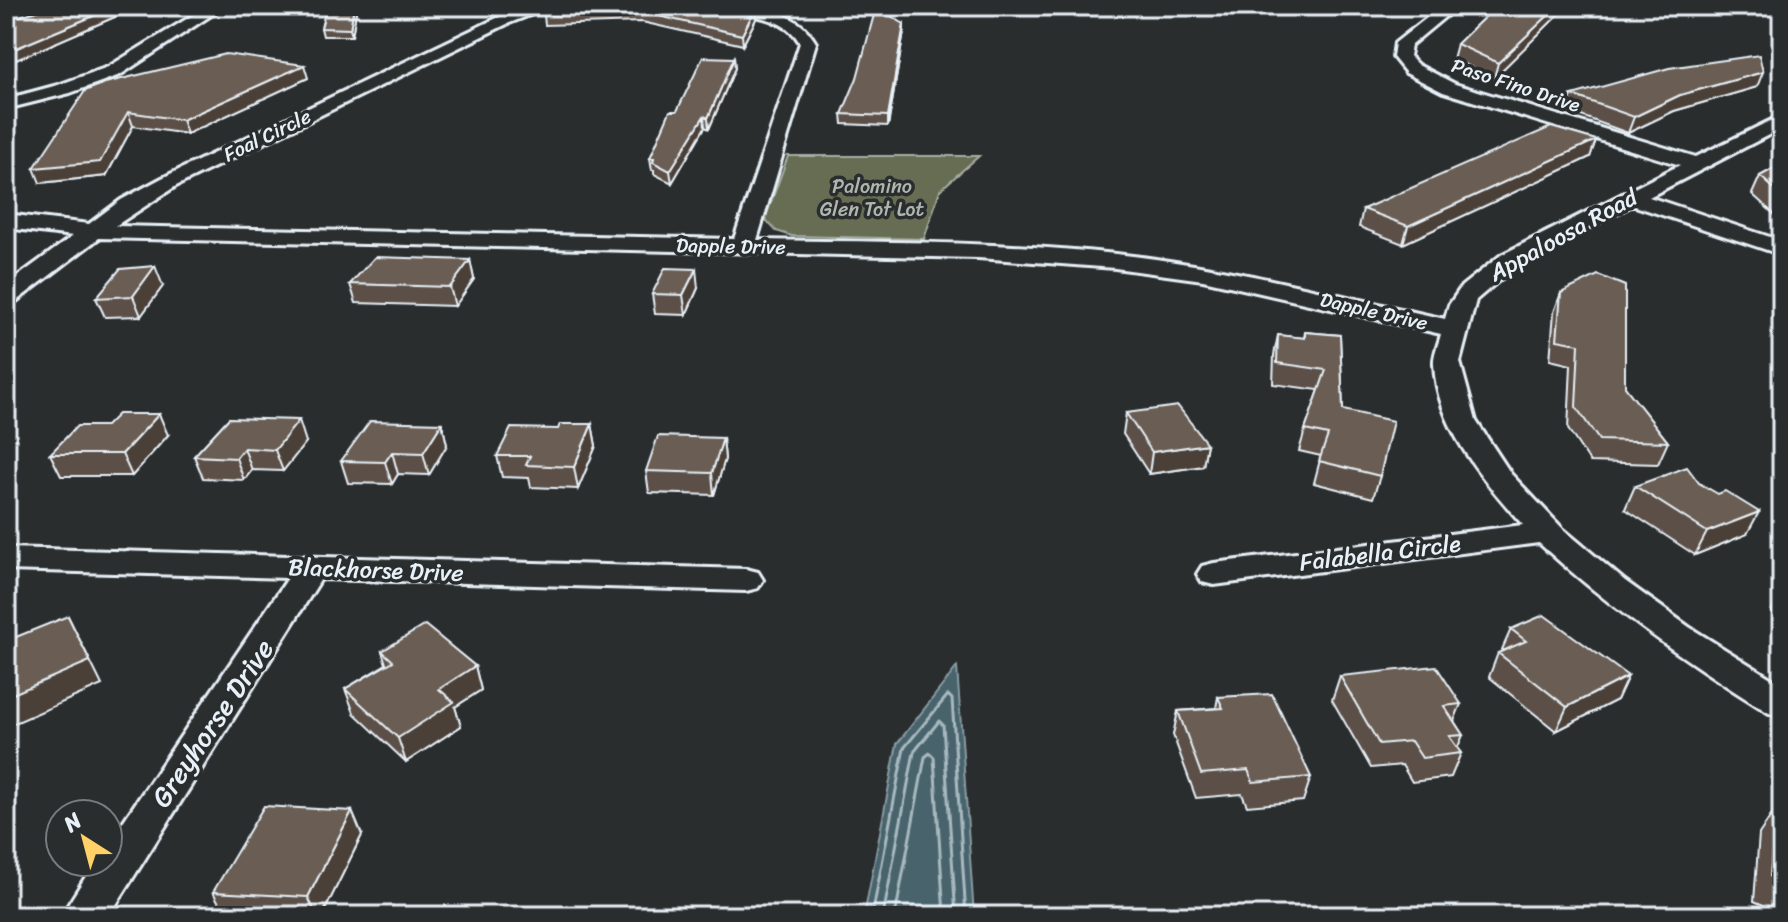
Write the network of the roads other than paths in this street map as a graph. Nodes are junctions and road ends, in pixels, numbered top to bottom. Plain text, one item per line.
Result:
1 (218, 6) edge
2 (546, 6) edge
3 (717, 6) edge
4 (1451, 6) edge
5 (6, 104) edge
6 (1782, 121) edge
7 (1697, 164) junction
8 (1631, 198) junction
9 (6, 221) edge
10 (93, 231) junction
11 (743, 247) junction
12 (1782, 248) edge
13 (6, 297) edge
14 (1450, 328) junction
15 (1546, 532) junction
16 (6, 559) edge
17 (311, 568) junction
18 (1214, 574) dead end
19 (746, 580) dead end
20 (1782, 703) edge
21 (84, 916) edge

1 - 5 street
2 - 10 street, Foal Circle
3 - 11 street
4 - 7 street, Paso Fino Drive
6 - 7 street, Appaloosa Road
7 - 8 street, Appaloosa Road
8 - 12 street
8 - 14 street, Appaloosa Road
9 - 10 street, Dapple Drive
10 - 11 street, Dapple Drive
10 - 13 street, Foal Circle
11 - 14 street, Dapple Drive
14 - 15 street, Appaloosa Road
15 - 18 street, Falabella Circle
15 - 20 street, Appaloosa Road
16 - 17 street, Blackhorse Drive
17 - 19 street, Blackhorse Drive
17 - 21 street, Greyhorse Drive

